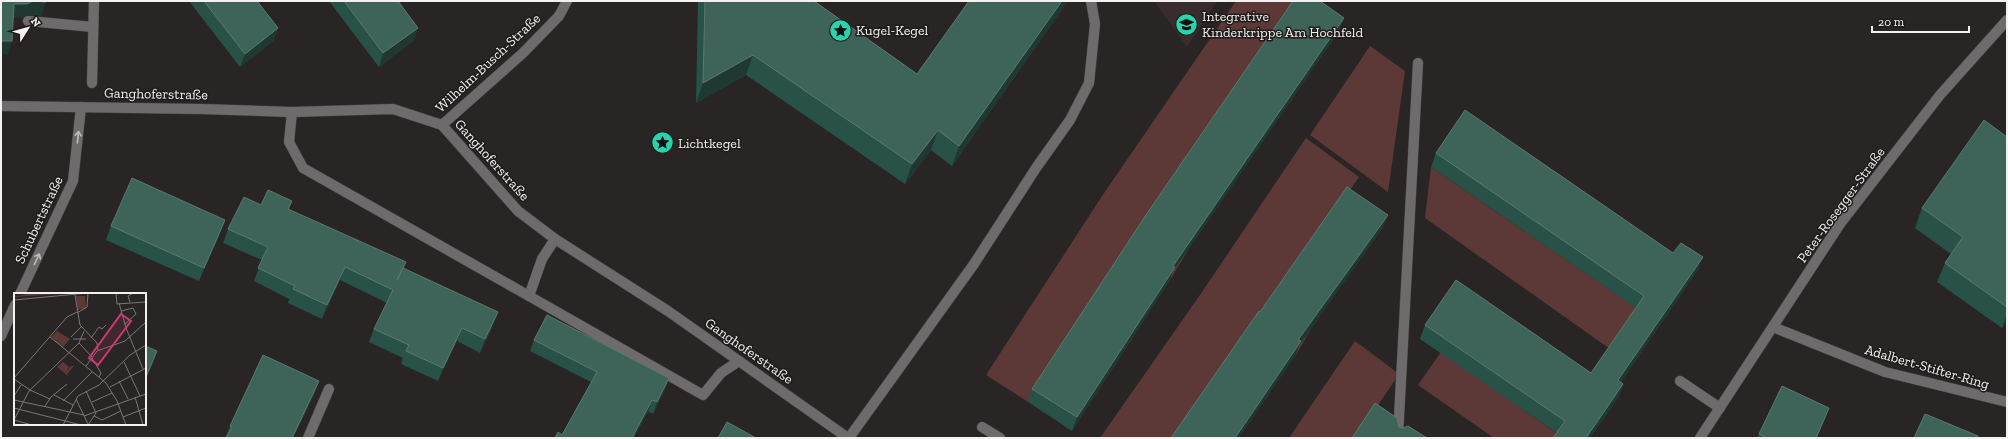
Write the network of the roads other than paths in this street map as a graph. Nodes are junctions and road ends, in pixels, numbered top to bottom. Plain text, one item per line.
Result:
1 (94, 1) edge
2 (568, 1) edge
3 (1091, 1) edge
4 (2007, 20) edge
5 (28, 21) dead end
6 (93, 27) junction
7 (1418, 63) dead end
8 (92, 83) dead end
9 (1, 106) edge
10 (81, 107) junction
11 (292, 112) junction
12 (442, 125) junction
13 (555, 240) junction
14 (20, 293) edge
15 (528, 296) junction
16 (14, 307) edge
17 (1773, 327) junction
18 (1, 336) edge
19 (739, 361) junction
20 (1680, 381) dead end
21 (329, 389) dead end
22 (2007, 402) edge
23 (1720, 408) junction
24 (982, 427) dead end
25 (1398, 436) edge
26 (308, 438) edge
27 (848, 438) edge
28 (1000, 438) edge
29 (1700, 438) edge

1 - 6 street
2 - 12 street, Wilhelm-Busch-Straße
3 - 27 street
4 - 17 street, Peter-Rosegger-Straße
5 - 6 street
6 - 8 street
7 - 25 street
9 - 10 street, Ganghoferstraße
10 - 11 street, Ganghoferstraße
14 -> 10 street, Schubertstraße
11 - 12 street, Ganghoferstraße
11 - 15 street
12 - 13 street, Ganghoferstraße
13 - 15 street
13 - 19 street, Ganghoferstraße
15 - 19 street
16 - 18 street
17 - 22 street, Adalbert-Stifter-Ring
17 - 23 street, Peter-Rosegger-Straße
19 - 27 street, Ganghoferstraße
20 - 23 street
21 - 26 street
23 - 29 street, Peter-Rosegger-Straße
24 - 28 street

